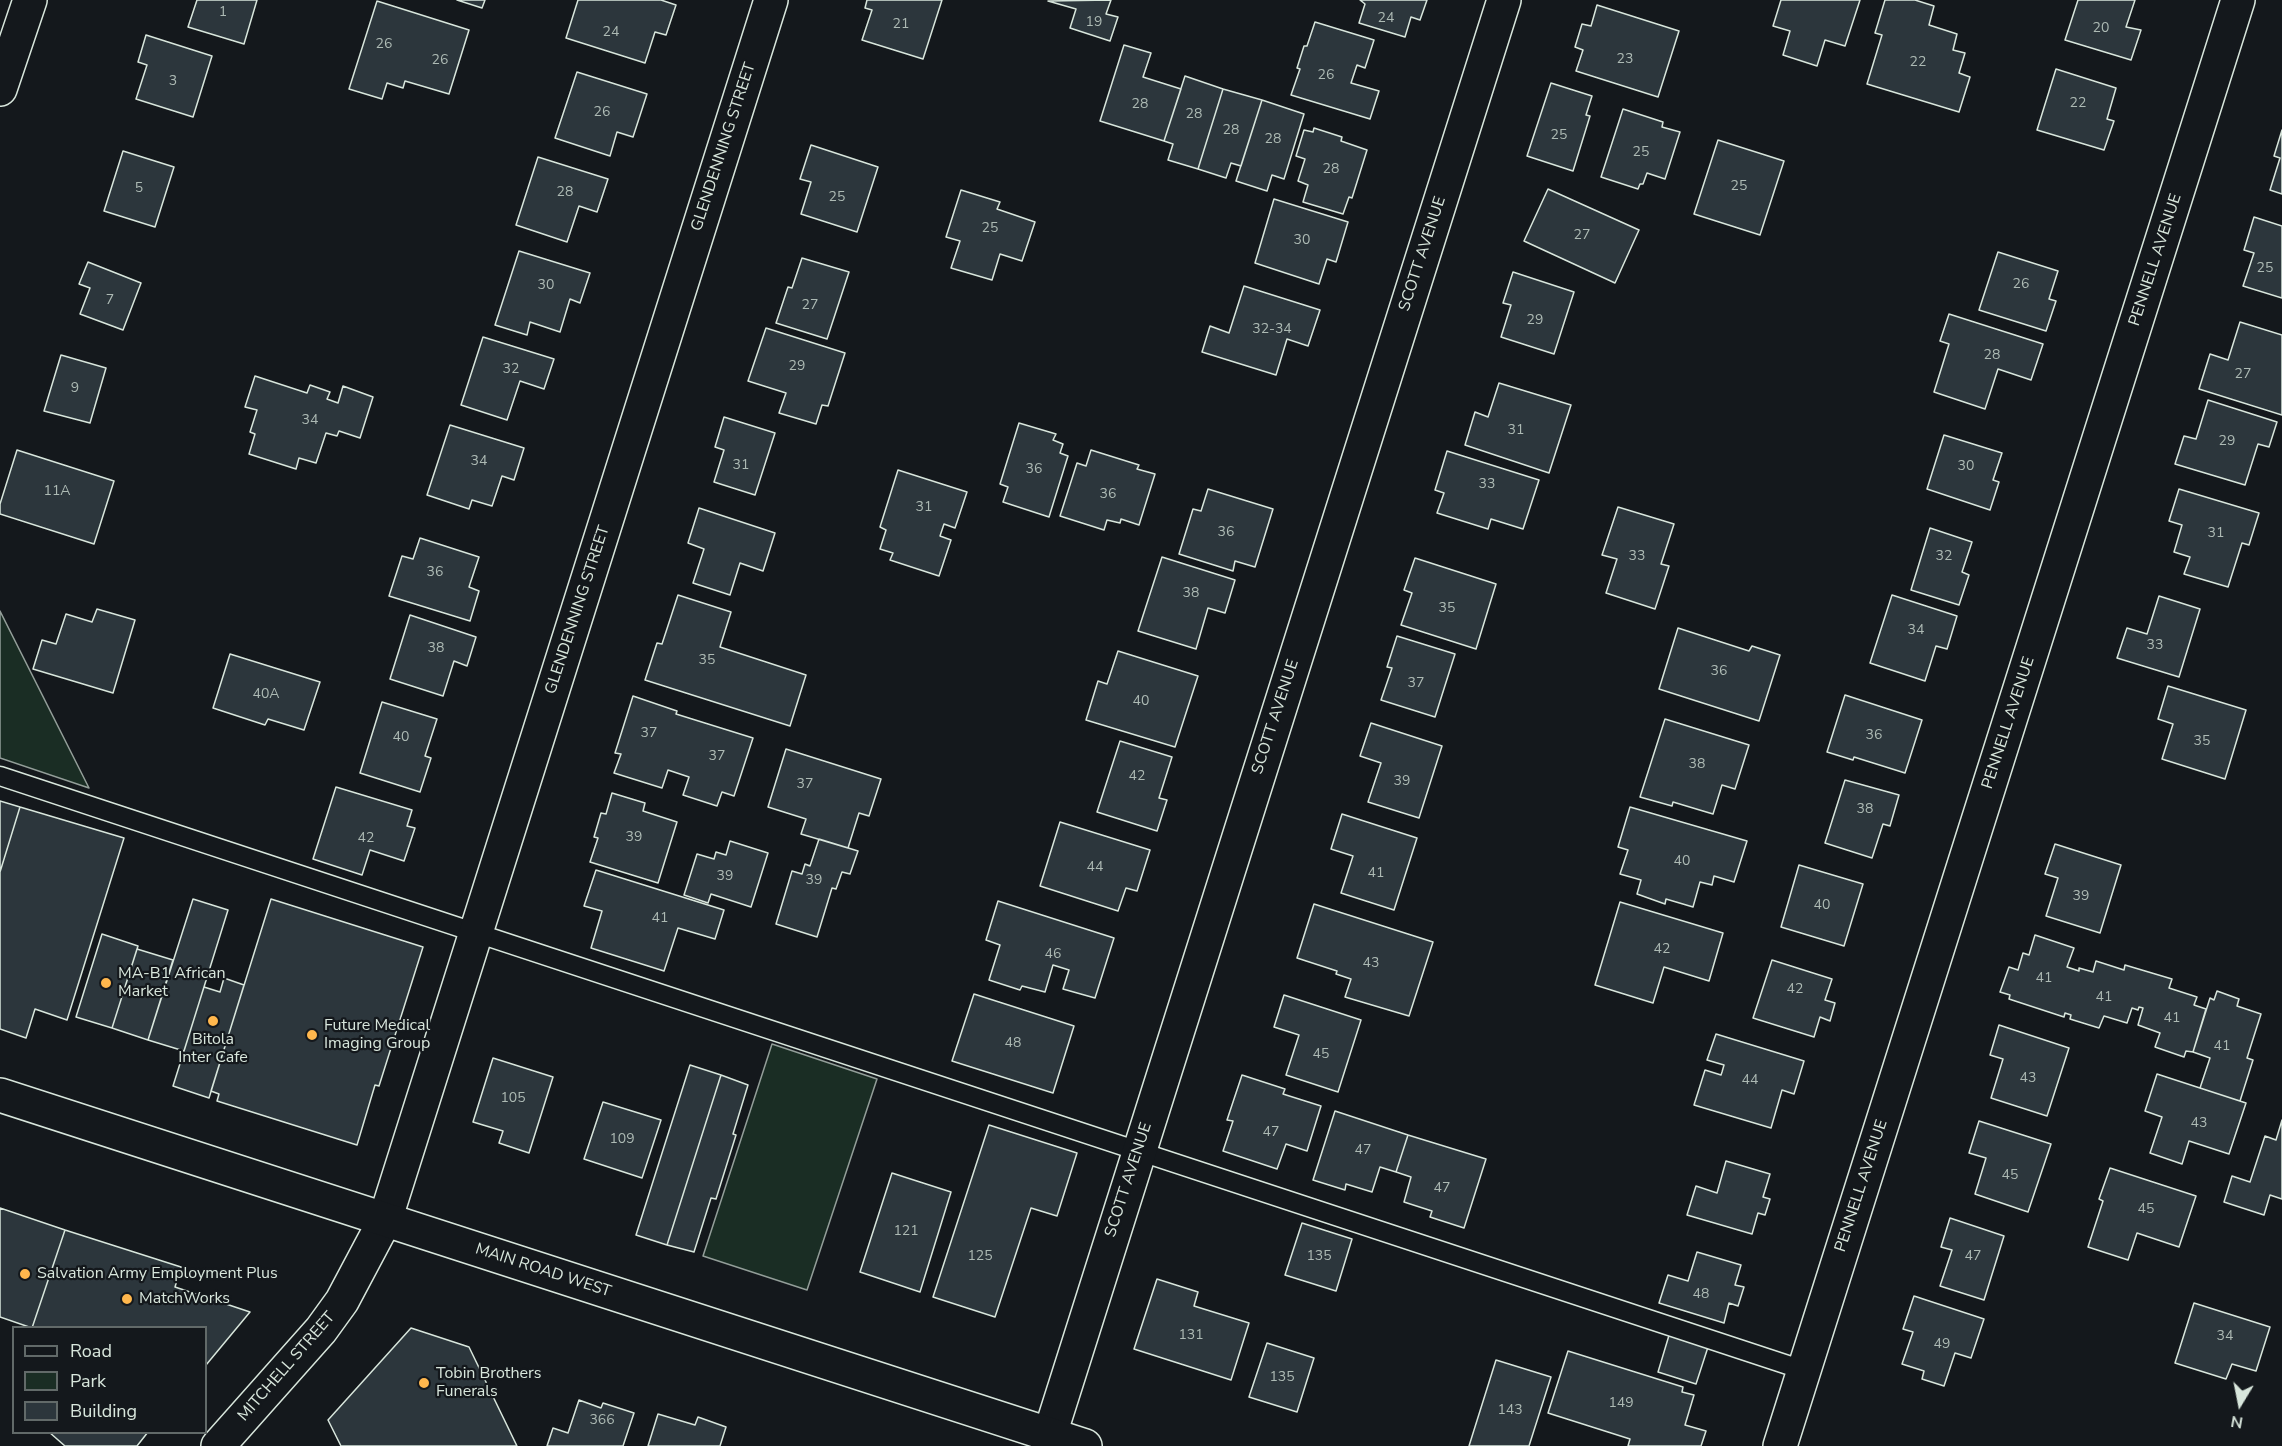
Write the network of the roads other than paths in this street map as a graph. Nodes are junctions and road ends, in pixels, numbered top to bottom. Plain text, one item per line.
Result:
1 (30, 0) edge
2 (771, 0) edge
3 (1503, 0) edge
4 (2238, 0) edge
5 (0, 89) edge
6 (0, 776) edge
7 (476, 933) junction
8 (0, 1095) edge
9 (1138, 1151) junction
10 (385, 1220) junction
11 (1803, 1370) junction
12 (1050, 1434) junction
13 (218, 1446) edge
14 (1085, 1446) edge
15 (1779, 1446) edge

1 - 5 street
2 - 7 street, GLENDENNING STREET
3 - 9 street, SCOTT AVENUE
4 - 11 street, PENNELL AVENUE
6 - 7 lane
7 - 9 lane
7 - 10 street, GLENDENNING STREET
8 - 10 street, MAIN ROAD WEST
9 - 11 lane
9 - 12 street, SCOTT AVENUE
10 - 12 street, MAIN ROAD WEST
10 - 13 street, MITCHELL STREET
11 - 15 street, PENNELL AVENUE
12 - 14 street, MAIN ROAD WEST

